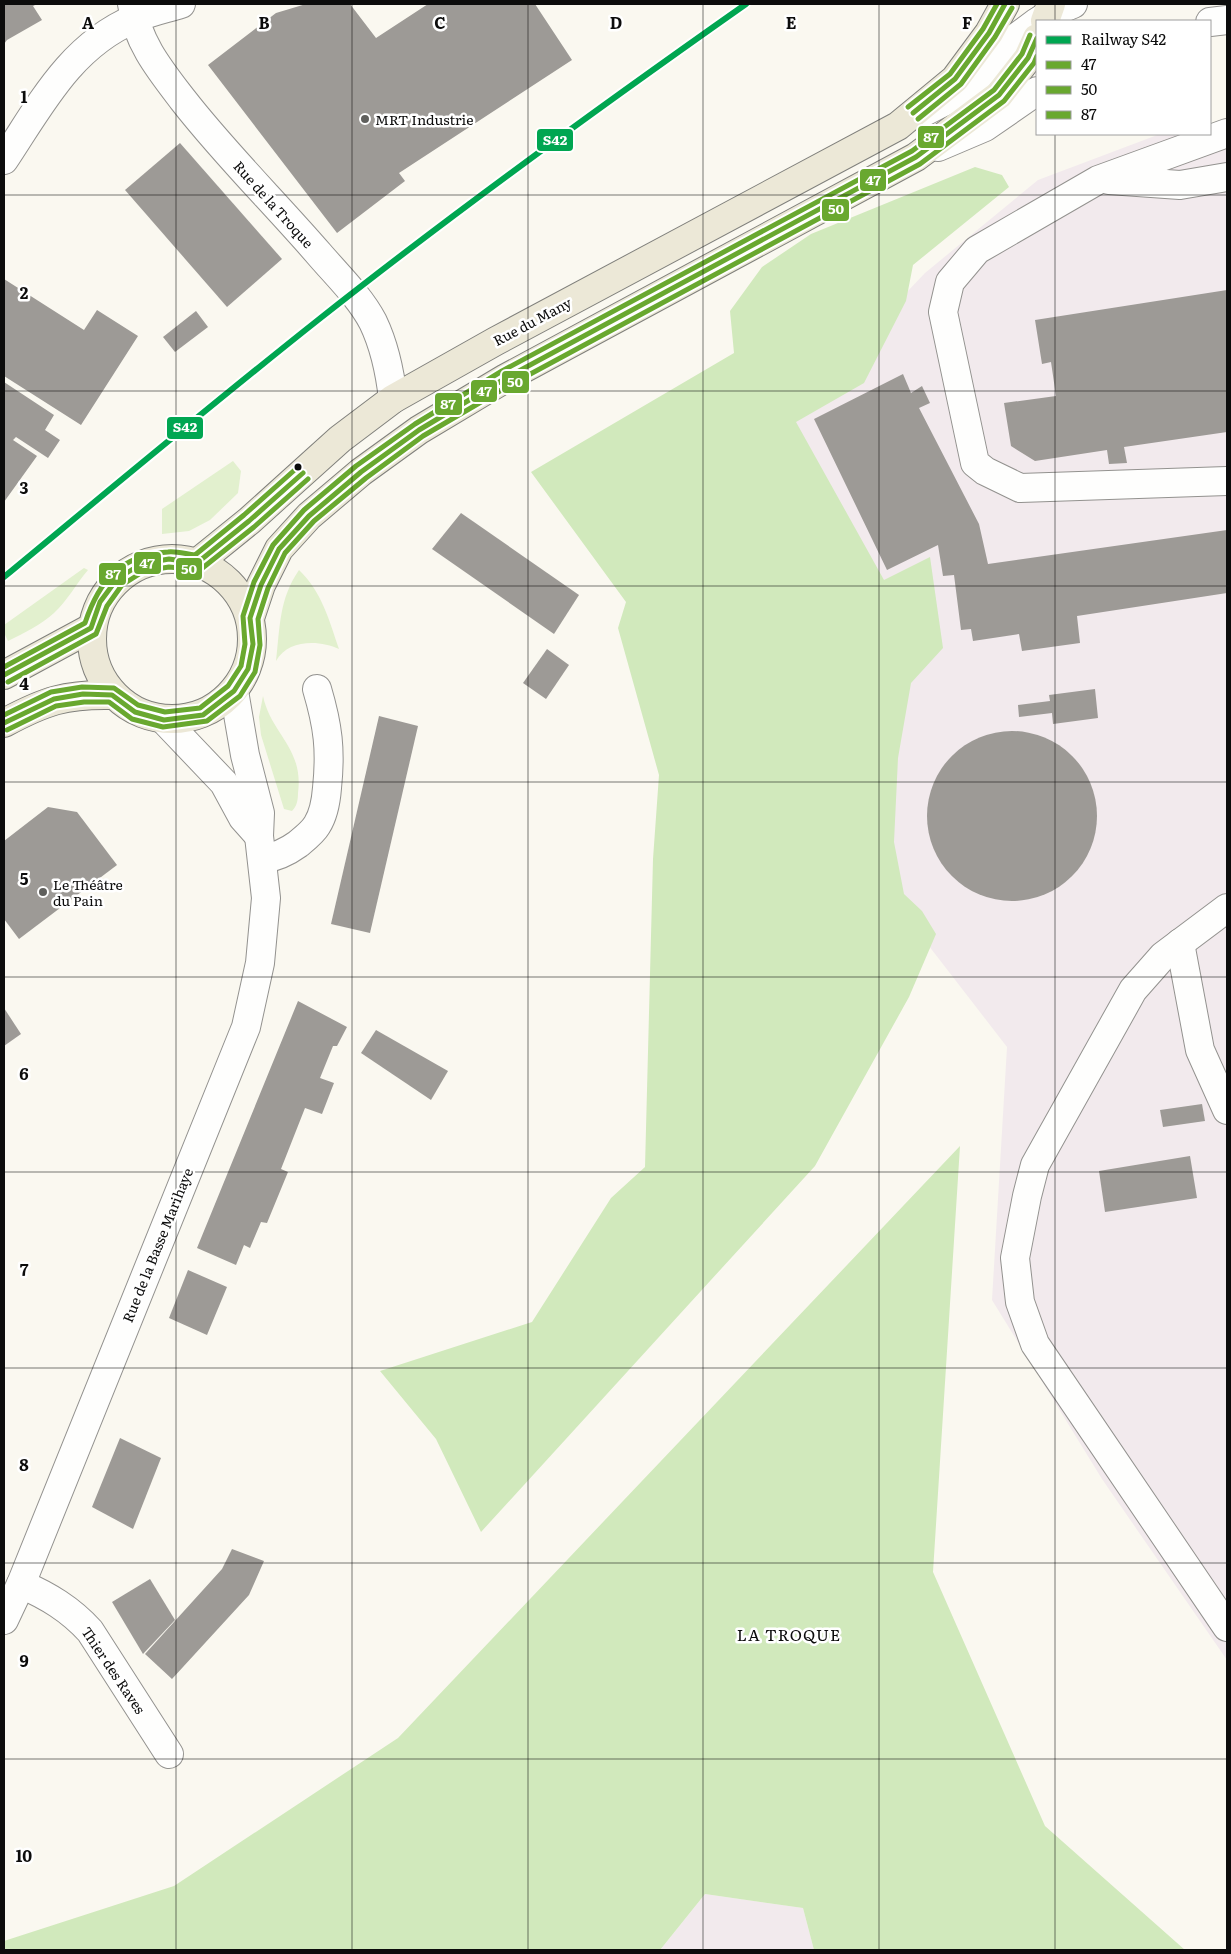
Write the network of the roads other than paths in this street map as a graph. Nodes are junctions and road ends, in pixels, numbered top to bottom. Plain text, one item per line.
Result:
1 (181, 4) edge
2 (1005, 4) edge
3 (133, 11) edge
4 (1227, 20) edge
5 (1211, 22) edge
6 (1036, 25) edge
7 (1036, 41) edge
8 (1036, 92) edge
9 (898, 126) junction
10 (1227, 133) edge
11 (916, 156) junction
12 (4, 160) edge
13 (1227, 177) edge
14 (1098, 180) junction
15 (393, 399) junction
16 (1227, 481) edge
17 (197, 563) junction
18 (250, 618) junction
19 (91, 628) junction
20 (4, 675) edge
21 (317, 689) dead end
22 (234, 691) junction
23 (112, 695) junction
24 (164, 720) junction
25 (4, 723) edge
26 (261, 847) junction
27 (1227, 908) edge
28 (1180, 943) junction
29 (1227, 1110) edge
30 (21, 1584) junction
31 (4, 1620) edge
32 (1227, 1627) edge
33 (169, 1754) dead end

1 - 3 street
2 - 9 main road, Rue du Many
3 - 12 street
3 - 15 street, Rue de la Troque
4 - 5 street
6 - 9 street
7 - 11 main road
8 - 11 street
9 - 15 main road, Rue du Many
10 - 14 street
11 - 18 main road
13 - 14 street
14 - 16 street
15 - 17 main road, Rue du Many
17 - 18 main road
17 - 19 main road
18 - 22 main road
19 - 20 main road
19 - 23 main road
21 - 26 street
22 - 24 main road
22 - 26 street, Rue de la Basse Marihaye
23 - 24 main road
23 - 25 main road
24 - 26 street
26 - 30 street, Rue de la Basse Marihaye
27 - 28 street
28 - 29 street
28 - 32 street
30 - 31 street, Rue de la Basse Marihaye
30 - 33 street, Thier des Raves

